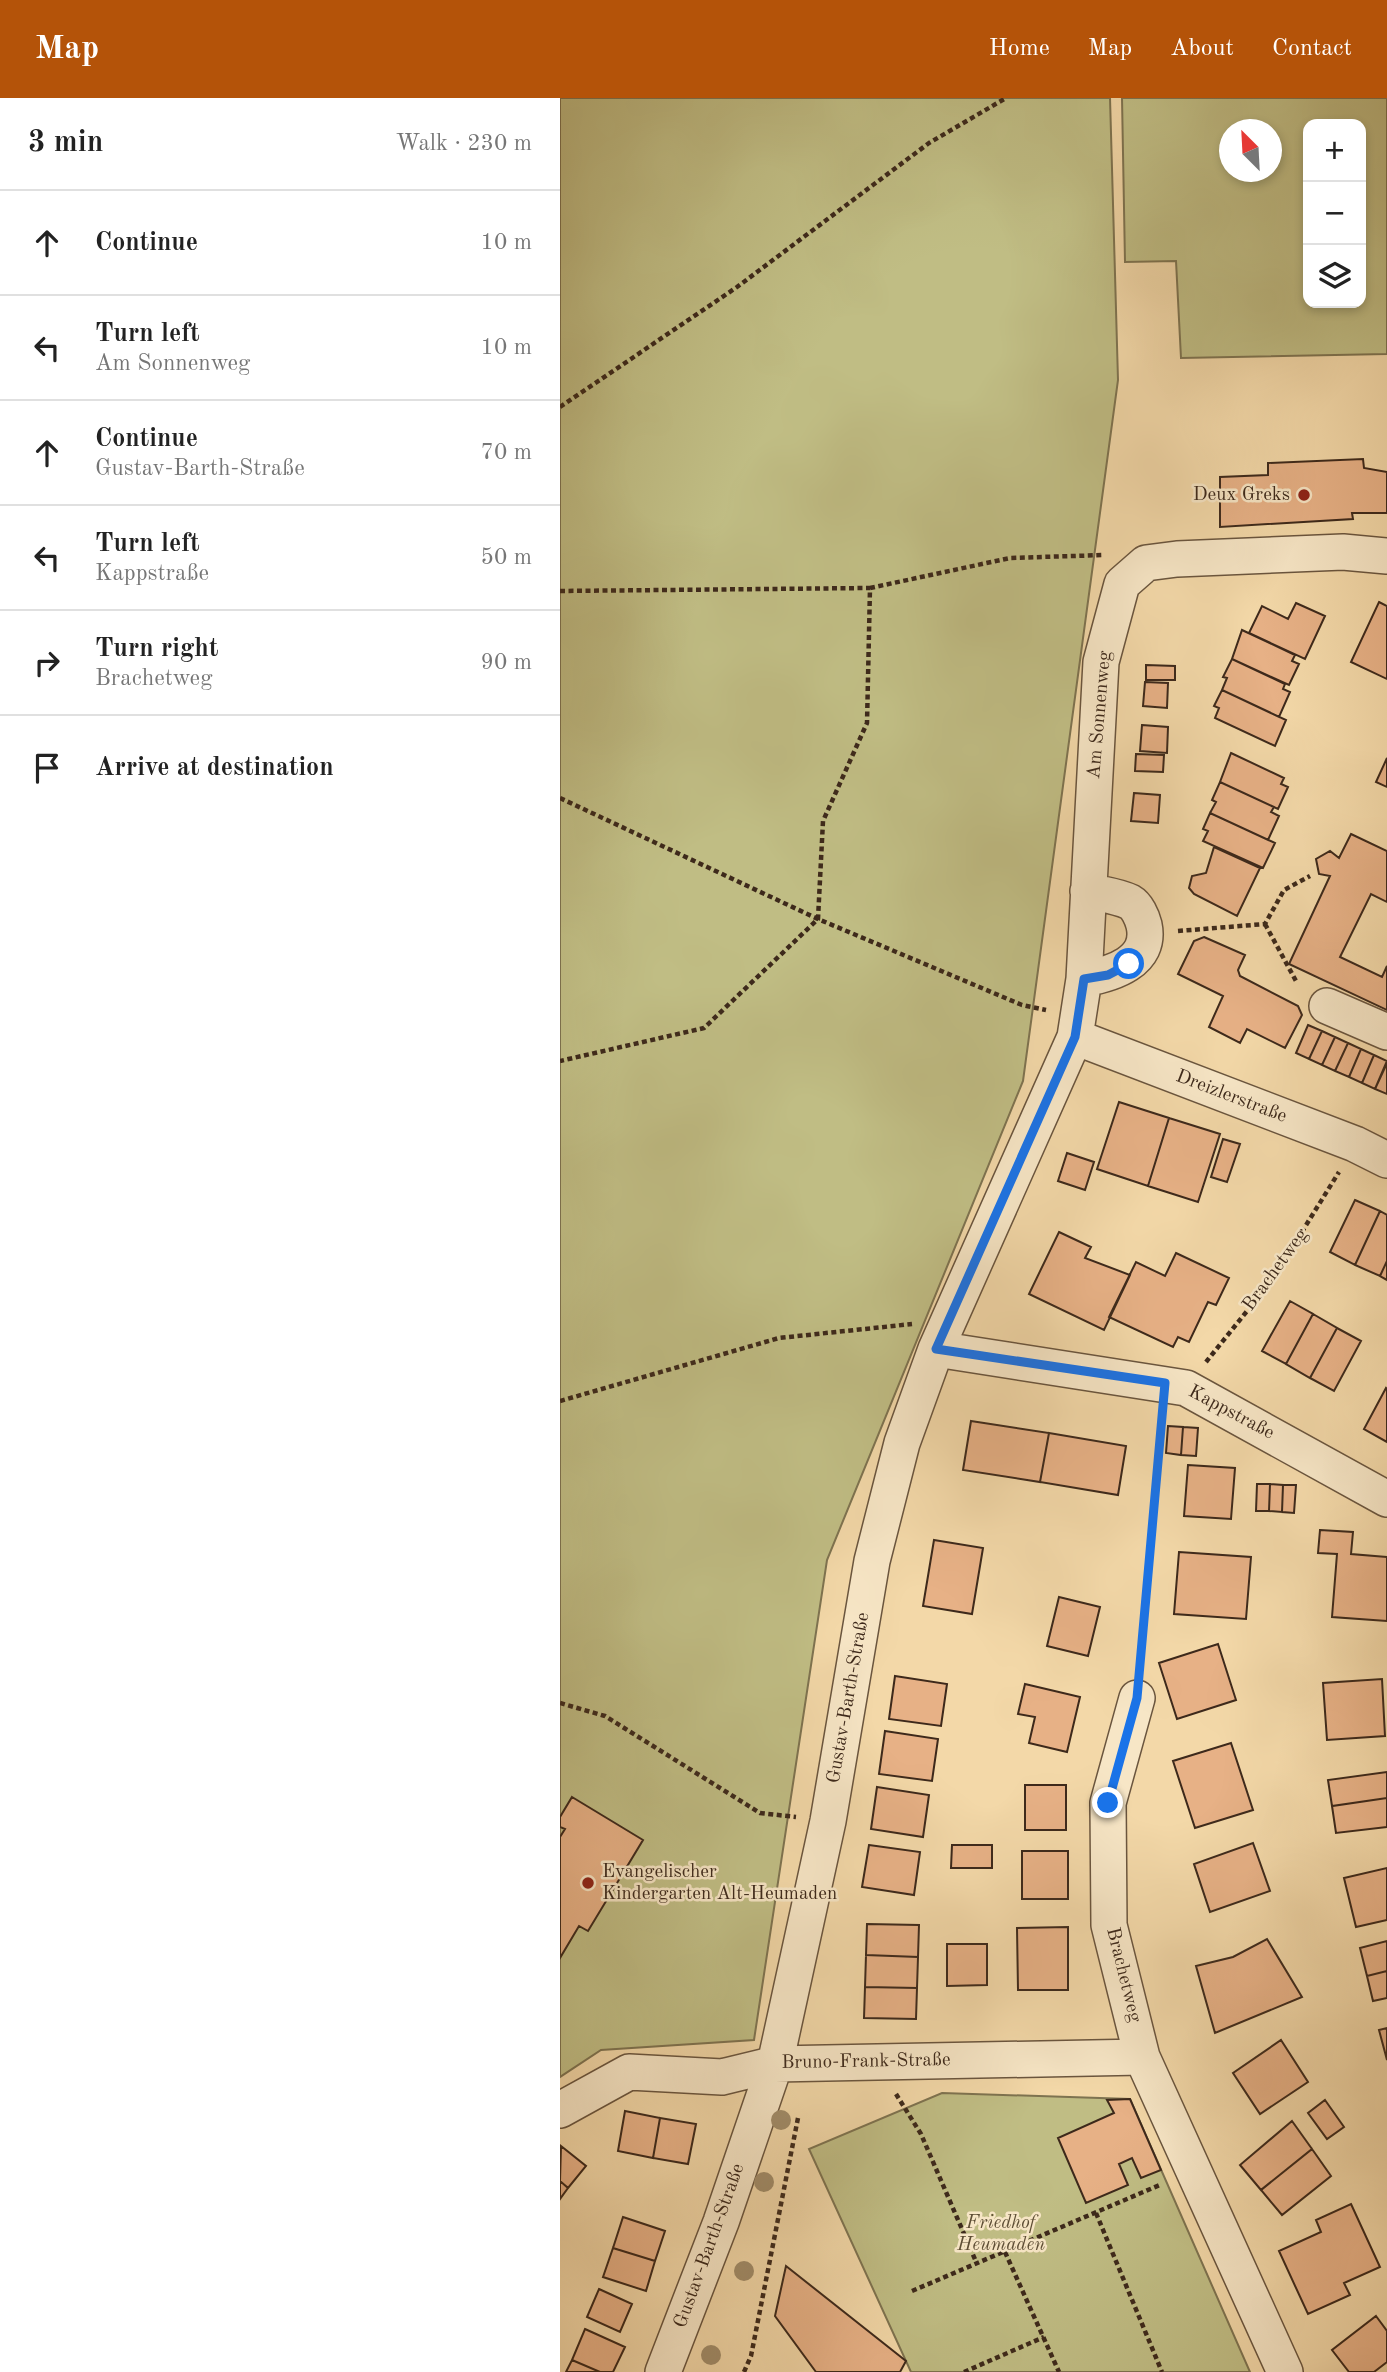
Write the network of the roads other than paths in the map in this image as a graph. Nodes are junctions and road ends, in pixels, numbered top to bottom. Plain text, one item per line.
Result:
1 (1387, 556) edge
2 (1087, 891) junction
3 (1084, 979) junction
4 (1327, 1006) dead end
5 (1076, 1027) junction
6 (1387, 1032) edge
7 (1387, 1160) edge
8 (944, 1335) junction
9 (1387, 1499) edge
10 (1137, 1698) road end
11 (1142, 2057) junction
12 (775, 2064) junction
13 (560, 2110) edge
14 (663, 2372) edge
15 (1285, 2372) edge

1 - 2 street, Am Sonnenweg
2 - 3 street, Am Sonnenweg
2 - 3 street
3 - 5 street, Am Sonnenweg
4 - 6 street
5 - 7 street, Dreizlerstraße
5 - 8 street, Gustav-Barth-Straße
8 - 9 street, Kappstraße
8 - 12 street, Gustav-Barth-Straße
10 - 11 street, Brachetweg
11 - 12 street, Bruno-Frank-Straße
11 - 15 street, Brachetweg
12 - 13 street, Bruno-Frank-Straße
12 - 14 street, Gustav-Barth-Straße

